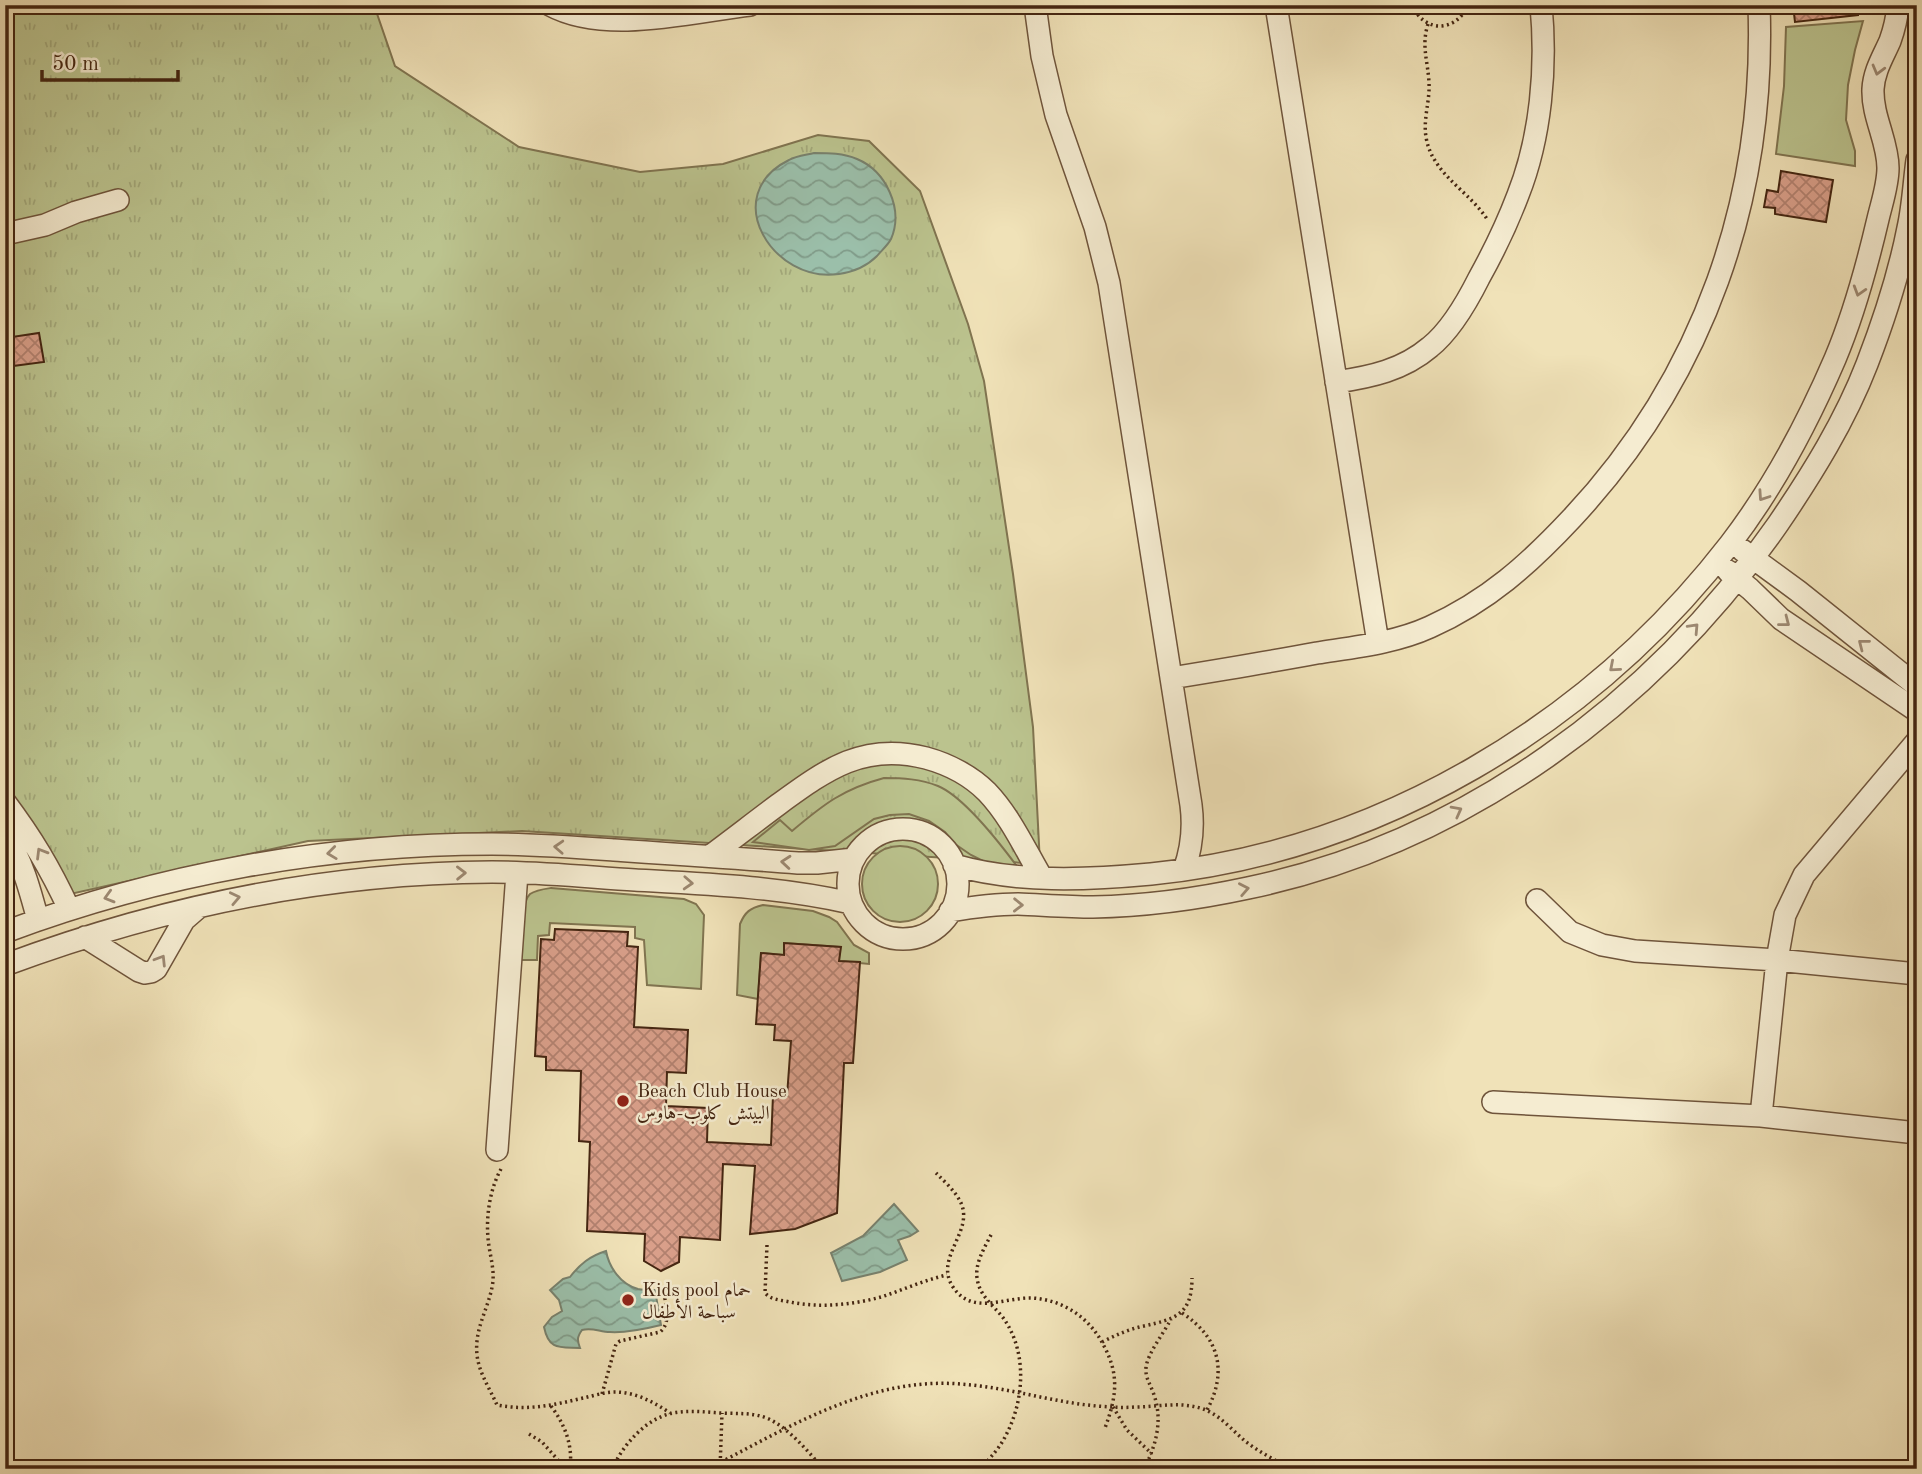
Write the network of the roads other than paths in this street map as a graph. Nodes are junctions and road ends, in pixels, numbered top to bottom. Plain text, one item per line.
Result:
1 (550, 5) edge
2 (750, 5) edge
3 (1035, 5) edge
4 (1276, 5) edge
5 (1541, 5) edge
6 (1759, 5) edge
7 (1904, 12) edge
8 (1887, 154) junction
9 (1917, 154) edge
10 (1917, 160) edge
11 (118, 200) dead end
12 (5, 234) edge
13 (1336, 382) junction
14 (1731, 542) junction
15 (1753, 559) junction
16 (1716, 561) junction
17 (1737, 579) junction
18 (1837, 624) junction
19 (1378, 643) junction
20 (1821, 646) junction
21 (1171, 678) junction
22 (1917, 686) edge
23 (1917, 712) edge
24 (1917, 741) edge
25 (5, 802) edge
26 (5, 834) edge
27 (710, 856) junction
28 (854, 859) junction
29 (954, 864) junction
30 (1185, 870) junction
31 (517, 873) junction
32 (1042, 878) junction
33 (1537, 900) dead end
34 (851, 903) junction
35 (201, 906) junction
36 (69, 909) junction
37 (950, 911) junction
38 (38, 920) junction
39 (5, 932) edge
40 (85, 937) junction
41 (1777, 960) junction
42 (5, 965) edge
43 (1917, 974) edge
44 (1493, 1102) dead end
45 (1760, 1116) junction
46 (1917, 1133) edge
47 (500, 1158) road end

1 - 2 street
3 - 21 street
4 - 13 street
5 - 13 street
6 - 19 street
7 -> 8 street
8 - 9 street
8 -> 14 street
10 - 15 street
11 - 12 street
13 - 19 street
14 - 15 street
14 - 16 street
15 - 17 street
15 - 18 street
16 - 17 street
16 -> 30 street
17 -> 20 street
37 -> 17 street
18 - 20 street
22 -> 18 street
19 - 21 street
20 - 23 street
21 - 30 street
24 - 41 street
36 -> 25 street
26 - 38 street
28 -> 27 street
27 - 32 street
27 -> 36 street
28 - 29 street
28 - 34 street
29 - 32 street
29 - 37 street
30 - 32 street
31 -> 34 street
35 -> 31 street
31 - 47 street
33 - 41 street
34 - 37 street
35 - 40 street
40 -> 35 street
36 - 38 street
38 - 39 street
40 - 42 street
41 - 43 street
41 - 45 street
44 - 45 street
45 - 46 street

